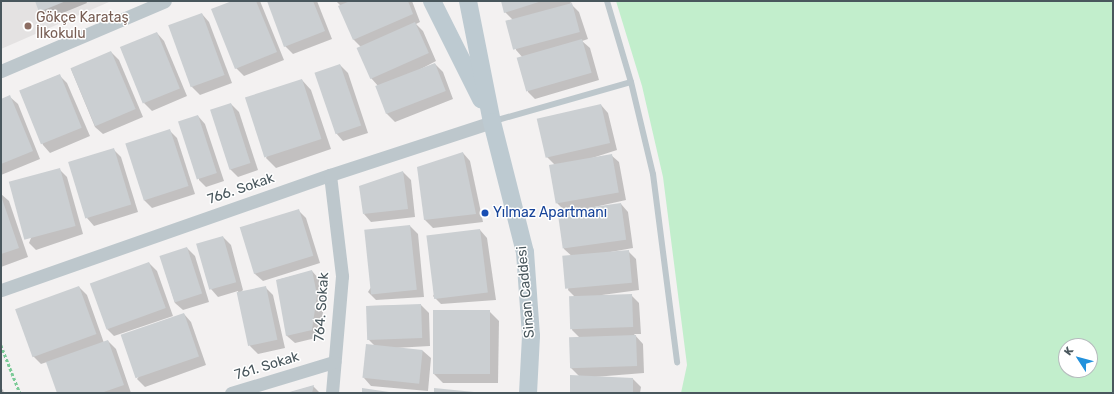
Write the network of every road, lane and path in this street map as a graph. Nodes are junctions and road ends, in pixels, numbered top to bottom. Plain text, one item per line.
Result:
1 (165, 1) edge
2 (432, 1) edge
3 (468, 1) edge
4 (607, 1) edge
5 (1, 71) edge
6 (632, 82) junction
7 (492, 122) junction
8 (330, 175) junction
9 (1, 290) edge
10 (1, 345) edge
11 (334, 362) junction
12 (677, 362) dead end
13 (20, 393) edge
14 (231, 393) edge
15 (332, 393) edge
16 (528, 393) edge

1 - 5 street
2 - 7 main road, Sinan Caddesi
3 - 7 main road, Sinan Caddesi
4 - 6 lane
6 - 7 lane
6 - 12 lane
7 - 8 street, 766. Sokak
7 - 16 main road, Sinan Caddesi
8 - 9 street, 766. Sokak
8 - 11 street, 764. Sokak
10 - 13 path
11 - 14 street, 761. Sokak
11 - 15 street, 764. Sokak

